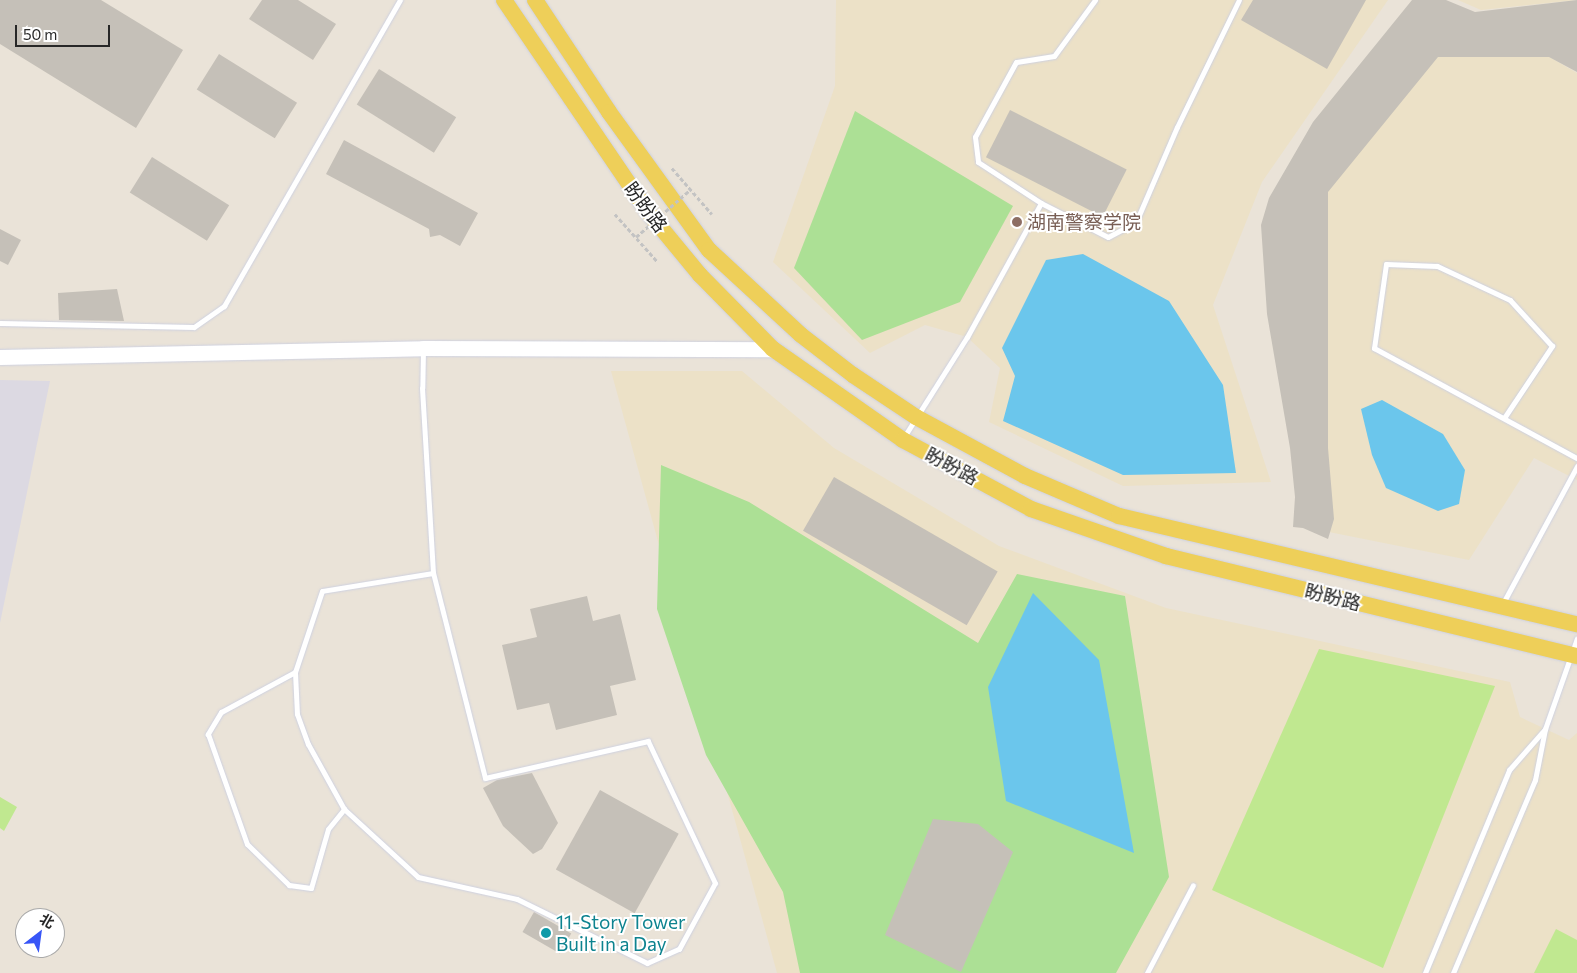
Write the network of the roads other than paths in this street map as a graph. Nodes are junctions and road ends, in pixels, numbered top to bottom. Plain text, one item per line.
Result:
1 (400, 0) edge
2 (504, 0) edge
3 (534, 0) edge
4 (1095, 0) edge
5 (1239, 0) edge
6 (1041, 203) junction
7 (0, 324) edge
8 (423, 348) junction
9 (773, 349) junction
10 (0, 357) edge
11 (916, 417) junction
12 (1504, 418) junction
13 (903, 440) junction
14 (1577, 458) edge
15 (1577, 466) edge
16 (433, 573) junction
17 (1502, 605) junction
18 (1577, 624) edge
19 (1577, 638) edge
20 (1574, 656) edge
21 (295, 672) junction
22 (1545, 729) junction
23 (344, 809) junction
24 (1193, 886) dead end
25 (1147, 973) edge
26 (1425, 973) edge
27 (1453, 973) edge

1 - 7 lane
2 - 9 main road, 盼盼路
3 - 11 main road, 盼盼路
4 - 6 lane
5 - 6 lane
6 - 11 lane
8 - 9 main road
8 - 10 main road
8 - 16 lane
9 - 13 main road, 盼盼路
11 - 13 lane
11 - 17 main road, 盼盼路
12 - 12 lane
12 - 14 lane
13 - 20 main road, 盼盼路
15 - 17 lane
16 - 21 lane
16 - 23 lane
17 - 18 main road, 盼盼路
19 - 20 lane
20 - 22 lane
21 - 23 lane
21 - 23 lane
22 - 26 lane
22 - 27 lane
24 - 25 lane

